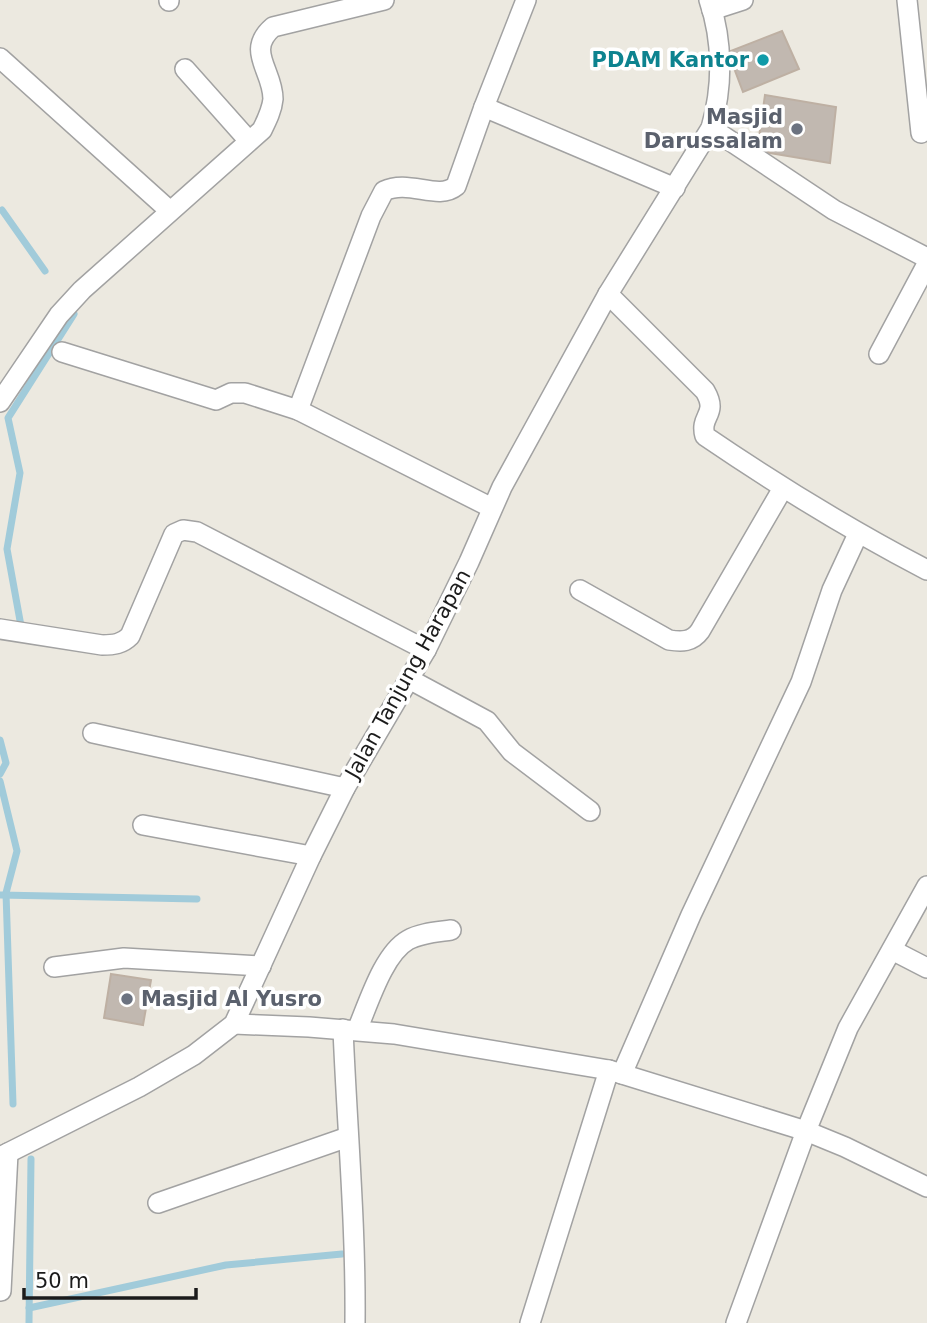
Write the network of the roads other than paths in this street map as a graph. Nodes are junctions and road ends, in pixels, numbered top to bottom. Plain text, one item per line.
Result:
1 (384, 0) edge
2 (526, 0) edge
3 (743, 0) edge
4 (907, 0) edge
5 (710, 5) edge
6 (0, 58) edge
7 (186, 69) dead end
8 (484, 107) junction
9 (711, 128) junction
10 (921, 133) dead end
11 (249, 141) junction
12 (675, 188) junction
13 (170, 211) junction
14 (927, 258) edge
15 (927, 264) edge
16 (608, 294) junction
17 (62, 352) dead end
18 (879, 354) dead end
19 (0, 402) edge
20 (298, 410) junction
21 (783, 488) junction
22 (492, 509) junction
23 (858, 534) junction
24 (927, 570) edge
25 (580, 590) dead end
26 (7, 630) edge
27 (426, 650) junction
28 (409, 679) junction
29 (93, 733) dead end
30 (345, 788) junction
31 (590, 811) dead end
32 (143, 825) dead end
33 (312, 856) junction
34 (927, 886) edge
35 (451, 930) dead end
36 (892, 950) junction
37 (261, 966) junction
38 (54, 967) dead end
39 (927, 968) edge
40 (234, 1024) junction
41 (350, 1030) junction
42 (616, 1072) junction
43 (806, 1131) junction
44 (348, 1137) junction
45 (4, 1155) edge
46 (927, 1187) edge
47 (158, 1203) dead end
48 (1, 1291) edge
49 (355, 1323) edge
50 (530, 1323) edge
51 (736, 1323) edge

1 - 11 street
2 - 8 street
3 - 5 street
4 - 10 street
5 - 9 street, Jalan Tanjung Harapan
6 - 13 street
7 - 11 street
8 - 12 street
8 - 20 street
9 - 12 street, Jalan Tanjung Harapan
9 - 14 street
11 - 13 street
12 - 16 street, Jalan Tanjung Harapan
13 - 19 street
15 - 18 street
16 - 21 street
16 - 22 street, Jalan Tanjung Harapan
17 - 20 street
20 - 22 street
21 - 23 street
21 - 25 street
22 - 27 street, Jalan Tanjung Harapan
23 - 24 street
23 - 42 street
26 - 27 street
27 - 28 street, Jalan Tanjung Harapan
28 - 30 street, Jalan Tanjung Harapan
28 - 31 street
29 - 30 street
30 - 33 street, Jalan Tanjung Harapan
32 - 33 street
33 - 37 street, Jalan Tanjung Harapan
34 - 36 street
35 - 41 street
36 - 39 street
36 - 43 street
37 - 38 street
37 - 40 street, Jalan Tanjung Harapan
40 - 41 street
40 - 45 street, Jalan Tanjung Harapan
41 - 42 street
41 - 44 street
42 - 43 street
42 - 50 street
43 - 46 street
43 - 51 street
44 - 47 street
44 - 49 street
45 - 48 street

